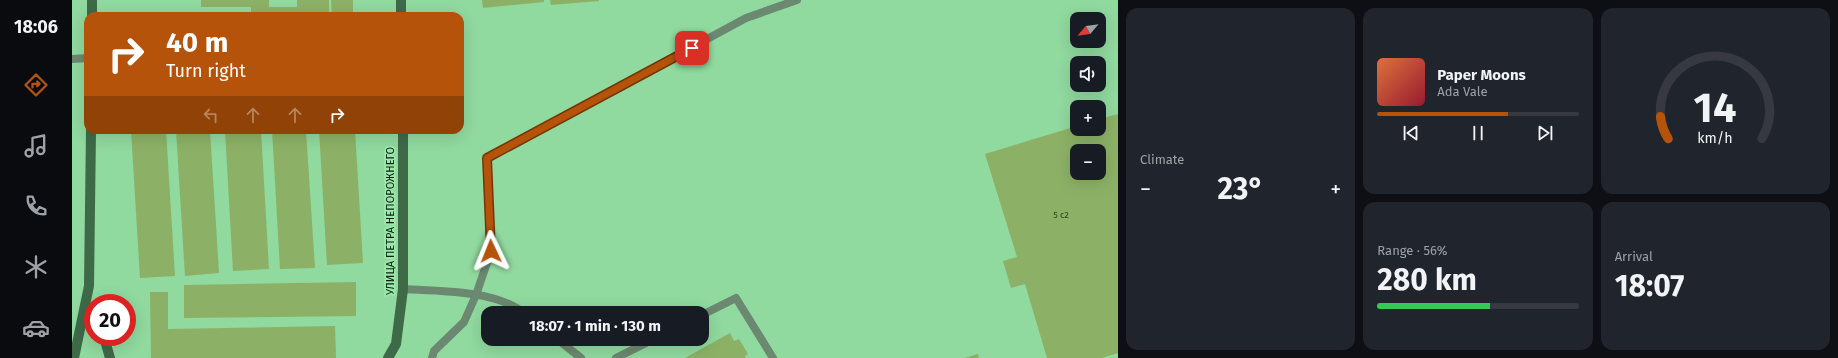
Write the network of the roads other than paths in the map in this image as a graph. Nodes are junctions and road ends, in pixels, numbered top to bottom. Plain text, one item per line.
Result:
1 (92, 0) edge
2 (401, 0) edge
3 (797, 0) edge
4 (92, 12) edge
5 (401, 12) edge
6 (84, 58) edge
7 (72, 59) edge
8 (91, 134) edge
9 (403, 134) edge
10 (89, 286) junction
11 (403, 289) junction
12 (91, 294) edge
13 (476, 295) junction
14 (511, 306) edge
15 (709, 312) edge
16 (107, 346) edge
17 (565, 346) edge
18 (640, 346) edge
19 (74, 358) edge
20 (110, 358) edge
21 (388, 358) edge
22 (432, 358) edge
23 (580, 358) edge
24 (616, 358) edge
25 (773, 358) edge

1 - 4 street
2 - 5 street
3 - 13 lane
6 - 7 lane
8 - 10 street
9 - 11 street, УЛИЦА ПЕТРА НЕПОРОЖНЕГО
10 - 12 street
10 - 19 street
11 - 13 lane
11 - 21 street, УЛИЦА ПЕТРА НЕПОРОЖНЕГО
13 - 14 lane
13 - 22 lane
15 - 25 lane
16 - 20 street
17 - 23 lane
18 - 24 lane

